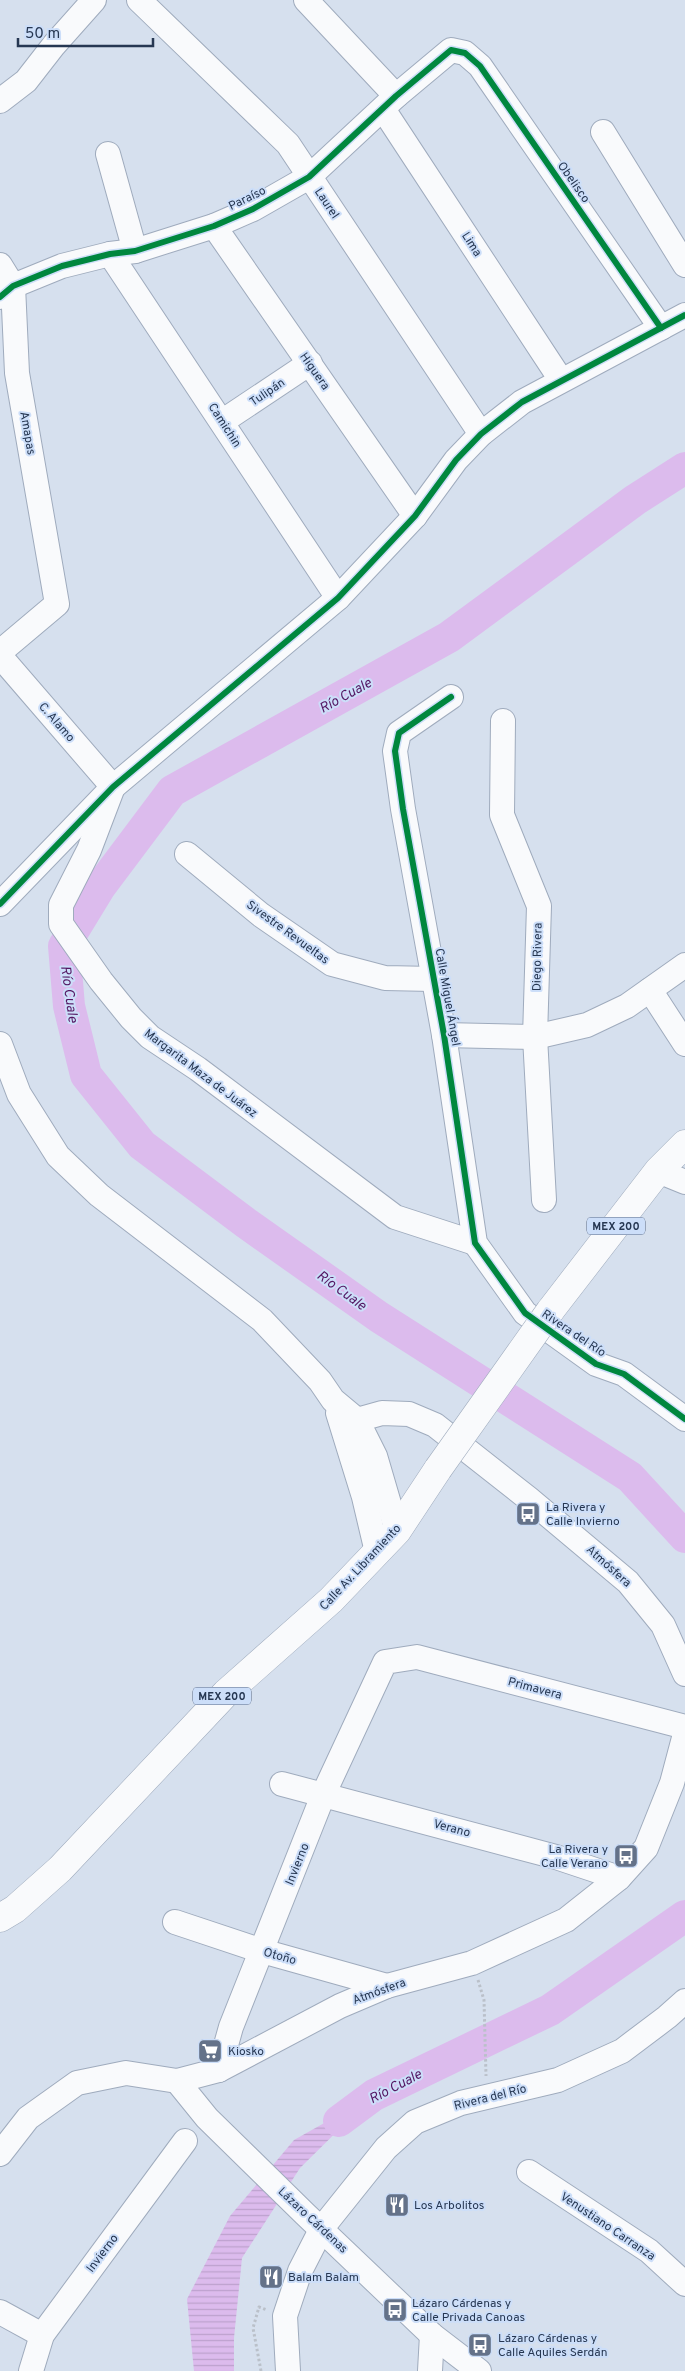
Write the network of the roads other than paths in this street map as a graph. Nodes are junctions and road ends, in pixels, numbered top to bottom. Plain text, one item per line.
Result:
1 (94, 0) edge
2 (140, 0) edge
3 (306, 0) edge
4 (465, 53) joint
5 (0, 101) edge
6 (390, 103) junction
7 (603, 132) dead end
8 (108, 154) dead end
9 (309, 178) junction
10 (214, 226) junction
11 (135, 251) junction
12 (110, 254) junction
13 (0, 265) edge
14 (685, 265) edge
15 (6, 292) edge
16 (685, 315) edge
17 (661, 328) junction
18 (310, 363) junction
19 (561, 380) junction
20 (223, 421) junction
21 (481, 434) junction
22 (416, 516) junction
23 (338, 598) junction
24 (3, 665) edge
25 (451, 698) dead end
26 (503, 721) dead end
27 (113, 787) junction
28 (187, 854) dead end
29 (0, 904) edge
30 (685, 966) edge
31 (433, 979) junction
32 (650, 990) junction
33 (444, 1035) junction
34 (535, 1037) junction
35 (0, 1044) edge
36 (685, 1044) edge
37 (685, 1144) edge
38 (658, 1171) junction
39 (685, 1182) edge
40 (544, 1200) dead end
41 (475, 1243) junction
42 (537, 1312) junction
43 (685, 1419) edge
44 (350, 1424) junction
45 (397, 1531) junction
46 (377, 1552) junction
47 (385, 1662) joint
48 (685, 1674) edge
49 (685, 1727) edge
50 (685, 1734) edge
51 (282, 1784) dead end
52 (324, 1793) junction
53 (620, 1878) junction
54 (0, 1918) edge
55 (175, 1922) dead end
56 (262, 1951) junction
57 (387, 1986) junction
58 (685, 2001) edge
59 (219, 2070) junction
60 (177, 2081) junction
61 (185, 2141) dead end
62 (0, 2154) edge
63 (529, 2172) dead end
64 (313, 2221) junction
65 (685, 2284) edge
66 (0, 2312) edge
67 (42, 2334) junction
68 (432, 2335) junction
69 (31, 2371) edge
70 (288, 2371) edge
71 (430, 2371) edge
72 (479, 2371) edge

1 - 5 street
2 - 9 street, Laurel
3 - 6 street, Lima
4 - 6 street, Paraíso
4 - 17 street, Obelisco
6 - 9 street, Paraíso
6 - 19 street, Lima
7 - 14 street
8 - 11 street
9 - 10 street, Paraíso
9 - 21 street, Laurel
10 - 11 street, Paraíso
10 - 18 street, Higuera
11 - 12 street, Paraíso
12 - 15 street, Paraíso
12 - 20 street, Camichin
13 - 15 street, Amapas
15 - 24 street, Amapas
16 - 17 street
17 - 19 street
18 - 20 street, Tulipán
18 - 22 street, Higuera
19 - 21 street
20 - 23 street, Camichin
21 - 22 street
22 - 23 street
23 - 27 street
24 - 27 street, C. Alamo
25 - 31 street, Calle Miguel Ángel
26 - 34 street, Diego Rivera
27 - 29 street
27 - 41 street, Margarita Maza de Juárez
28 - 31 street, Sivestre Revueltas
30 - 32 street
31 - 33 street, Calle Miguel Ángel
32 - 34 street
32 - 36 street
33 - 34 street
33 - 41 street, Calle Miguel Ángel
34 - 40 street, Diego Rivera
35 - 44 street
37 - 38 main road, Calle Av. Libramiento / MEX 200
38 - 39 street
38 - 42 main road, Calle Av. Libramiento / MEX 200
41 - 42 street, Calle Miguel Ángel
42 - 43 street, Rivera del Río
42 - 45 main road, Calle Av. Libramiento / MEX 200, bridge
44 - 45 street
44 - 46 street
44 - 48 street, Atmósfera
45 - 46 main road, Calle Av. Libramiento / MEX 200
46 - 54 main road, Calle Av. Libramiento / MEX 200
47 - 49 street, Primavera
47 - 52 street, Invierno
50 - 53 street, Atmósfera
51 - 52 street, Verano
52 - 53 street, Verano
52 - 56 street, Invierno
53 - 57 street, Atmósfera
55 - 56 street, Otoño
56 - 57 street, Otoño
56 - 59 street, Invierno
57 - 59 street, Atmósfera
58 - 64 street, Rivera del Río
59 - 60 street, Atmósfera
60 - 62 street, Atmósfera
60 - 64 street, Lázaro Cárdenas
61 - 67 street, Invierno
63 - 65 street, Venustiano Carranza
64 - 68 street, Lázaro Cárdenas
64 - 70 street, Rivera del Río
66 - 67 street
67 - 69 street, Invierno
68 - 71 street
68 - 72 street, Lázaro Cárdenas

